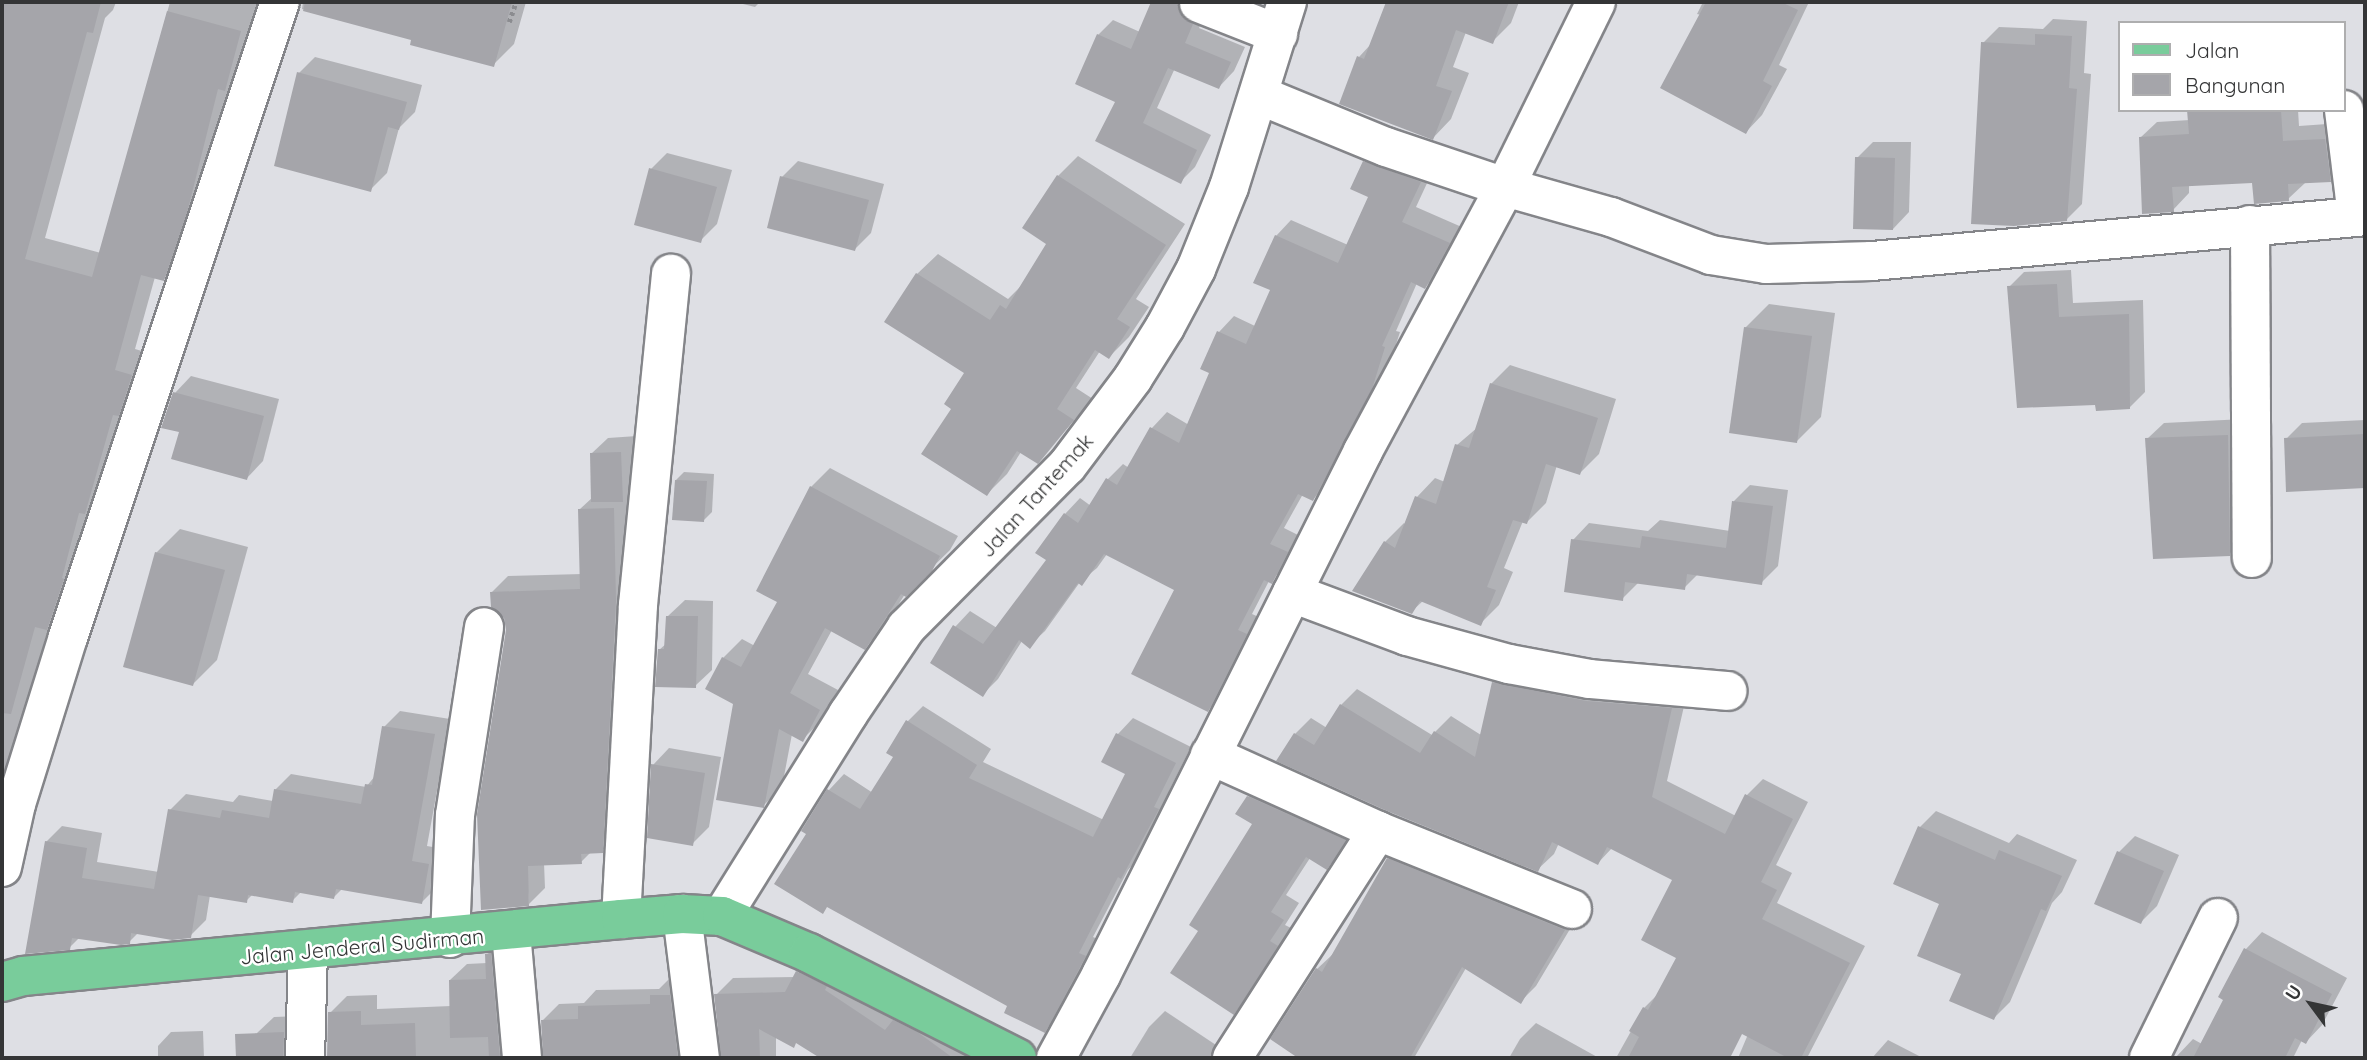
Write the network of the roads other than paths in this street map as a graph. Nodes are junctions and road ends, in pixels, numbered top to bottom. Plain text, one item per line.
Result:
1 (280, 2) edge
2 (1596, 2) edge
3 (1199, 3) edge
4 (1282, 18) edge
5 (1259, 95) junction
6 (2344, 112) edge
7 (1505, 187) junction
8 (2361, 216) edge
9 (2250, 225) junction
10 (671, 274) dead end
11 (2252, 558) dead end
12 (1292, 593) junction
13 (484, 627) dead end
14 (1727, 691) dead end
15 (1210, 755) junction
16 (1378, 831) junction
17 (2, 867) edge
18 (1572, 909) dead end
19 (682, 914) junction
20 (722, 916) junction
21 (2217, 918) dead end
22 (621, 919) junction
23 (511, 932) junction
24 (450, 938) junction
25 (308, 950) junction
26 (2, 982) edge
27 (306, 1058) edge
28 (522, 1058) edge
29 (701, 1058) edge
30 (1017, 1058) edge
31 (1056, 1058) edge
32 (1232, 1058) edge
33 (2149, 1058) edge

1 - 17 street
2 - 7 street
3 - 4 street
4 - 5 street, Jalan Tantemak
5 - 7 street
5 - 20 street, Jalan Tantemak
6 - 8 street
7 - 9 street
7 - 12 street
8 - 9 street
9 - 11 street
10 - 22 street
12 - 14 street
12 - 15 street
13 - 24 street
15 - 16 street
15 - 31 street
16 - 18 street
16 - 32 street
19 - 20 main road, Jalan Jenderal Sudirman
19 - 22 main road, Jalan Jenderal Sudirman
19 - 29 street
20 - 30 main road
21 - 33 street
22 - 23 main road, Jalan Jenderal Sudirman
23 - 24 main road, Jalan Jenderal Sudirman
23 - 28 street
24 - 25 main road, Jalan Jenderal Sudirman
25 - 26 main road, Jalan Jenderal Sudirman
25 - 27 street

